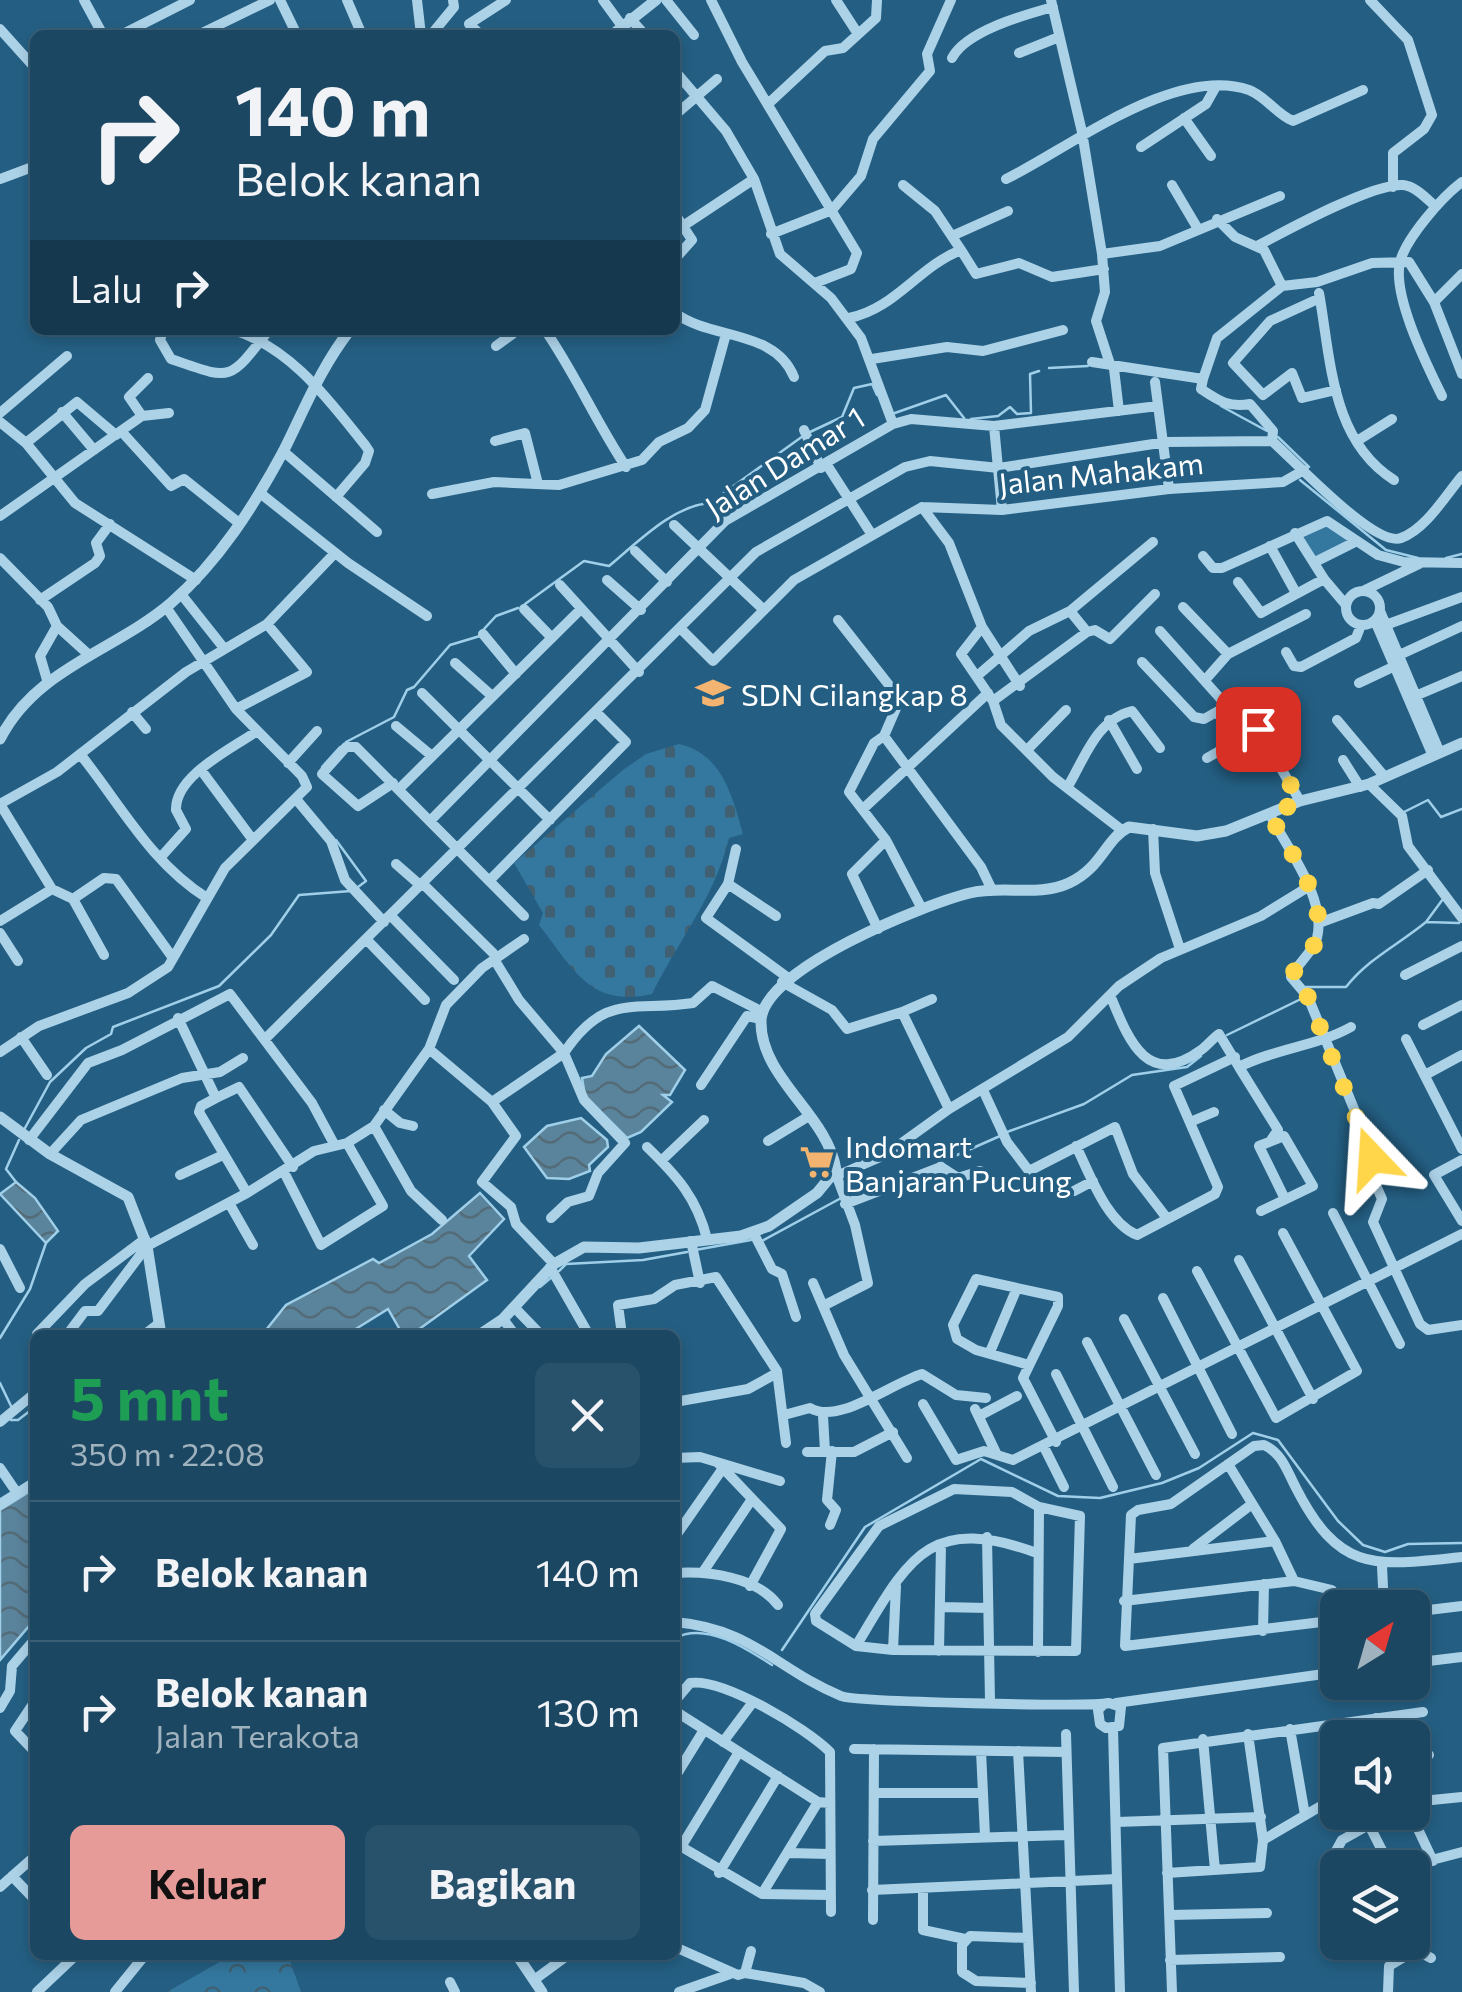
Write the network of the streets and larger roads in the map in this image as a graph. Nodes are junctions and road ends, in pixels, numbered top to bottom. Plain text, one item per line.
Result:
1 (84, 0) edge
2 (190, 0) edge
3 (270, 0) edge
4 (280, 0) edge
5 (346, 0) edge
6 (417, 0) edge
7 (453, 0) edge
8 (506, 0) edge
9 (604, 0) edge
10 (656, 0) edge
11 (666, 0) edge
12 (711, 0) edge
13 (836, 0) edge
14 (877, 0) edge
15 (1370, 0) edge
16 (945, 3) edge
17 (1052, 3) edge
18 (621, 26) edge
19 (0, 29) edge
20 (99, 30) edge
21 (132, 30) edge
22 (208, 30) edge
23 (294, 30) edge
24 (360, 30) edge
25 (420, 30) edge
26 (436, 30) edge
27 (475, 30) edge
28 (858, 34) junction
29 (694, 36) dead end
30 (1059, 37) junction
31 (1019, 54) dead end
32 (952, 58) dead end
33 (30, 62) edge
34 (680, 76) edge
35 (717, 79) dead end
36 (1215, 88) junction
37 (1363, 90) dead end
38 (696, 94) junction
39 (768, 104) junction
40 (680, 110) edge
41 (1184, 118) junction
42 (1082, 132) junction
43 (1142, 146) dead end
44 (1210, 156) dead end
45 (30, 168) edge
46 (0, 178) edge
47 (754, 179) junction
48 (1006, 179) dead end
49 (1462, 182) edge
50 (1172, 184) dead end
51 (903, 185) dead end
52 (1392, 186) junction
53 (1280, 196) dead end
54 (1435, 206) junction
55 (832, 210) junction
56 (1008, 210) dead end
57 (680, 220) edge
58 (1218, 220) junction
59 (680, 224) edge
60 (1198, 229) junction
61 (771, 234) junction
62 (952, 236) junction
63 (1259, 245) junction
64 (961, 250) junction
65 (680, 253) edge
66 (1102, 254) junction
67 (1400, 259) junction
68 (1104, 269) junction
69 (1462, 274) edge
70 (1317, 282) junction
71 (815, 283) junction
72 (1282, 286) junction
73 (1320, 298) junction
74 (1434, 302) junction
75 (680, 315) edge
76 (849, 318) junction
77 (1064, 330) dead end
78 (726, 334) junction
79 (162, 335) edge
80 (246, 335) edge
81 (266, 335) edge
82 (342, 335) edge
83 (511, 335) edge
84 (548, 335) edge
85 (1462, 337) edge
86 (261, 341) junction
87 (1451, 344) junction
88 (496, 346) dead end
89 (68, 356) dead end
90 (872, 359) junction
91 (1092, 362) dead end
92 (1112, 367) junction
93 (1462, 374) edge
94 (148, 378) dead end
95 (794, 378) dead end
96 (1204, 380) junction
97 (1155, 382) dead end
98 (313, 384) junction
99 (1336, 390) junction
100 (1442, 396) dead end
101 (1158, 406) junction
102 (1119, 411) junction
103 (62, 412) junction
104 (0, 413) edge
105 (168, 413) dead end
106 (142, 416) junction
107 (890, 417) junction
108 (1392, 419) dead end
109 (0, 422) edge
110 (994, 426) junction
111 (119, 433) junction
112 (805, 435) dead end
113 (1273, 436) junction
114 (495, 441) dead end
115 (1356, 441) junction
116 (1166, 442) junction
117 (26, 444) junction
118 (94, 450) junction
119 (283, 451) junction
120 (626, 466) junction
121 (824, 467) junction
122 (999, 468) junction
123 (1304, 470) junction
124 (1462, 476) edge
125 (56, 478) junction
126 (1394, 480) dead end
127 (538, 484) junction
128 (1169, 488) junction
129 (260, 493) junction
130 (432, 494) dead end
131 (336, 497) junction
132 (848, 499) junction
133 (922, 506) junction
134 (1002, 510) junction
135 (0, 516) edge
136 (239, 523) junction
137 (110, 524) junction
138 (674, 525) dead end
139 (377, 532) dead end
140 (1295, 533) junction
141 (872, 535) junction
142 (1357, 541) junction
143 (1153, 542) dead end
144 (1270, 546) junction
145 (698, 548) junction
146 (635, 551) dead end
147 (335, 554) junction
148 (1203, 556) dead end
149 (0, 558) edge
150 (1315, 562) junction
151 (1462, 563) edge
152 (1420, 564) junction
153 (731, 579) junction
154 (196, 580) junction
155 (607, 580) dead end
156 (1324, 580) junction
157 (667, 582) junction
158 (1238, 582) dead end
159 (560, 585) dead end
160 (1363, 590) junction
161 (1296, 593) junction
162 (181, 594) junction
163 (1154, 594) dead end
164 (1462, 597) edge
165 (40, 600) junction
166 (1346, 605) junction
167 (166, 607) junction
168 (1184, 608) dead end
169 (524, 609) dead end
170 (580, 610) junction
171 (641, 610) junction
172 (764, 610) junction
173 (1070, 611) junction
174 (1306, 614) dead end
175 (426, 616) dead end
176 (838, 620) dead end
177 (1380, 621) junction
178 (268, 624) junction
179 (1361, 625) junction
180 (57, 626) junction
181 (1462, 626) edge
182 (982, 627) junction
183 (681, 629) junction
184 (1160, 631) dead end
185 (1087, 632) junction
186 (482, 634) dead end
187 (552, 638) junction
188 (609, 640) junction
189 (222, 647) dead end
190 (1286, 652) dead end
191 (88, 654) junction
192 (1002, 654) junction
193 (1228, 654) junction
194 (1396, 659) junction
195 (204, 660) junction
196 (1142, 662) dead end
197 (454, 663) dead end
198 (640, 672) junction
199 (516, 674) junction
200 (977, 676) junction
201 (1462, 676) edge
202 (1206, 679) junction
203 (48, 682) junction
204 (1359, 684) dead end
205 (1020, 686) junction
206 (422, 693) dead end
207 (492, 696) junction
208 (990, 697) junction
209 (1412, 697) junction
210 (236, 710) junction
211 (1066, 710) dead end
212 (132, 712) junction
213 (597, 713) junction
214 (1218, 714) junction
215 (1109, 720) junction
216 (1337, 720) dead end
217 (396, 726) dead end
218 (458, 728) junction
219 (146, 729) dead end
220 (257, 731) junction
221 (317, 732) dead end
222 (884, 736) junction
223 (0, 739) edge
224 (1239, 739) junction
225 (1462, 743) edge
226 (1160, 748) dead end
227 (1027, 750) junction
228 (80, 754) junction
229 (1436, 755) junction
230 (432, 756) junction
231 (1207, 758) dead end
232 (491, 760) junction
233 (1343, 760) dead end
234 (288, 763) junction
235 (908, 764) junction
236 (1138, 769) dead end
237 (201, 770) junction
238 (1384, 776) junction
239 (1364, 785) junction
240 (396, 786) junction
241 (1067, 788) junction
242 (519, 791) junction
243 (296, 798) junction
244 (1300, 801) junction
245 (0, 804) edge
246 (864, 808) junction
247 (1270, 815) junction
248 (431, 820) junction
249 (550, 820) junction
250 (1153, 829) junction
251 (1122, 830) junction
252 (253, 840) junction
253 (886, 840) junction
254 (458, 849) junction
255 (736, 850) dead end
256 (160, 858) junction
257 (396, 864) dead end
258 (1428, 870) junction
259 (489, 881) junction
260 (421, 884) junction
261 (728, 884) junction
262 (1308, 887) junction
263 (52, 889) junction
264 (992, 890) junction
265 (207, 898) junction
266 (73, 899) junction
267 (921, 907) junction
268 (524, 916) dead end
269 (776, 916) dead end
270 (387, 918) junction
271 (1462, 918) edge
272 (0, 922) edge
273 (1319, 923) junction
274 (878, 928) junction
275 (0, 933) edge
276 (366, 939) junction
277 (524, 939) dead end
278 (1462, 946) edge
279 (1180, 949) junction
280 (104, 954) dead end
281 (494, 956) junction
282 (172, 958) junction
283 (18, 961) dead end
284 (1405, 975) dead end
285 (454, 980) dead end
286 (785, 980) junction
287 (1110, 996) junction
288 (932, 999) dead end
289 (425, 1000) dead end
290 (1462, 1004) edge
291 (902, 1012) junction
292 (762, 1016) junction
293 (178, 1018) junction
294 (1423, 1024) dead end
295 (1351, 1027) dead end
296 (21, 1036) junction
297 (1406, 1039) dead end
298 (265, 1040) junction
299 (1324, 1042) junction
300 (429, 1049) junction
301 (0, 1052) edge
302 (564, 1053) junction
303 (1462, 1056) edge
304 (244, 1058) dead end
305 (1237, 1062) junction
306 (204, 1074) junction
307 (47, 1075) dead end
308 (1425, 1075) junction
309 (701, 1086) dead end
310 (983, 1090) junction
311 (216, 1098) junction
312 (492, 1102) junction
313 (949, 1109) junction
314 (384, 1110) junction
315 (1214, 1112) dead end
316 (1462, 1113) edge
317 (809, 1116) junction
318 (0, 1117) edge
319 (704, 1120) dead end
320 (1448, 1120) junction
321 (1190, 1122) junction
322 (374, 1126) junction
323 (413, 1126) dead end
324 (24, 1137) junction
325 (1271, 1141) junction
326 (346, 1142) junction
327 (768, 1142) dead end
328 (334, 1144) junction
329 (1076, 1146) junction
330 (648, 1148) dead end
331 (1462, 1149) edge
332 (50, 1154) junction
333 (224, 1155) junction
334 (1462, 1160) edge
335 (661, 1161) junction
336 (289, 1170) junction
337 (980, 1171) dead end
338 (180, 1175) dead end
339 (836, 1177) junction
340 (1093, 1180) junction
341 (1074, 1192) dead end
342 (248, 1193) junction
343 (844, 1199) junction
344 (1285, 1200) junction
345 (229, 1203) junction
346 (1261, 1212) dead end
347 (1333, 1213) dead end
348 (551, 1218) dead end
349 (1166, 1218) junction
350 (442, 1220) dead end
351 (1462, 1220) edge
352 (1283, 1233) dead end
353 (1462, 1234) edge
354 (707, 1239) junction
355 (757, 1239) junction
356 (691, 1241) junction
357 (146, 1242) junction
358 (254, 1245) dead end
359 (0, 1250) edge
360 (1239, 1260) dead end
361 (554, 1270) junction
362 (1392, 1270) junction
363 (1196, 1271) dead end
364 (700, 1282) junction
365 (1369, 1282) junction
366 (813, 1283) dead end
367 (20, 1288) dead end
368 (1016, 1288) junction
369 (1163, 1298) dead end
370 (1322, 1305) junction
371 (822, 1306) junction
372 (516, 1309) junction
373 (796, 1316) dead end
374 (1124, 1319) dead end
375 (508, 1325) edge
376 (1462, 1325) edge
377 (1276, 1329) junction
378 (41, 1330) edge
379 (71, 1330) edge
380 (159, 1330) edge
381 (535, 1330) edge
382 (586, 1330) edge
383 (621, 1330) edge
384 (1087, 1342) dead end
385 (1400, 1344) dead end
386 (1237, 1349) junction
387 (990, 1352) junction
388 (1028, 1365) junction
389 (1199, 1368) junction
390 (777, 1373) junction
391 (1056, 1374) dead end
392 (1161, 1388) junction
393 (869, 1395) junction
394 (1017, 1396) dead end
395 (986, 1398) dead end
396 (30, 1399) edge
397 (1313, 1399) junction
398 (680, 1401) edge
399 (923, 1404) dead end
400 (1122, 1408) junction
401 (784, 1415) junction
402 (823, 1416) junction
403 (1, 1421) edge
404 (1083, 1428) junction
405 (892, 1432) junction
406 (1232, 1434) dead end
407 (786, 1443) dead end
408 (1050, 1444) junction
409 (829, 1451) junction
410 (807, 1452) dead end
411 (1195, 1454) dead end
412 (997, 1456) junction
413 (680, 1458) edge
414 (907, 1458) dead end
415 (1228, 1464) junction
416 (720, 1467) junction
417 (0, 1468) edge
418 (1156, 1475) dead end
419 (780, 1482) dead end
420 (30, 1485) edge
421 (1064, 1486) dead end
422 (1114, 1488) dead end
423 (18, 1493) junction
424 (750, 1502) junction
425 (0, 1504) edge
426 (1252, 1504) junction
427 (1040, 1506) junction
428 (830, 1524) dead end
429 (680, 1528) edge
430 (987, 1537) junction
431 (1276, 1540) junction
432 (941, 1545) junction
433 (1193, 1550) junction
434 (1037, 1553) junction
435 (1462, 1557) edge
436 (1129, 1559) junction
437 (1382, 1566) junction
438 (703, 1572) junction
439 (680, 1573) edge
440 (896, 1580) junction
441 (1294, 1580) junction
442 (1264, 1584) junction
443 (750, 1586) junction
444 (1332, 1590) edge
445 (1383, 1590) edge
446 (1124, 1601) junction
447 (778, 1605) dead end
448 (1462, 1606) edge
449 (940, 1607) junction
450 (988, 1608) junction
451 (1430, 1610) edge
452 (680, 1623) edge
453 (1320, 1623) edge
454 (1263, 1631) junction
455 (30, 1645) edge
456 (856, 1646) junction
457 (892, 1650) junction
458 (939, 1650) junction
459 (990, 1652) junction
460 (1038, 1652) junction
461 (1462, 1657) edge
462 (1430, 1661) edge
463 (1320, 1675) edge
464 (680, 1694) edge
465 (753, 1702) junction
466 (990, 1702) junction
467 (1109, 1704) junction
468 (0, 1708) edge
469 (30, 1708) edge
470 (1423, 1712) dead end
471 (680, 1714) edge
472 (1376, 1718) joint
473 (1360, 1720) edge
474 (1320, 1725) edge
475 (1114, 1729) junction
476 (1290, 1729) junction
477 (704, 1730) junction
478 (1066, 1734) dead end
479 (1248, 1734) junction
480 (1203, 1739) junction
481 (723, 1742) junction
482 (30, 1747) edge
483 (854, 1749) dead end
484 (874, 1749) junction
485 (981, 1751) junction
486 (1018, 1751) junction
487 (739, 1752) junction
488 (1066, 1752) junction
489 (680, 1769) edge
490 (778, 1776) junction
491 (983, 1793) junction
492 (874, 1794) junction
493 (1459, 1796) edge
494 (1430, 1800) edge
495 (824, 1803) junction
496 (1320, 1807) edge
497 (1462, 1807) edge
498 (1305, 1816) junction
499 (1261, 1817) junction
500 (1213, 1820) junction
501 (1116, 1822) junction
502 (1163, 1822) junction
503 (1362, 1830) edge
504 (1419, 1830) edge
505 (1066, 1835) junction
506 (985, 1836) junction
507 (1022, 1836) junction
508 (873, 1840) junction
509 (1263, 1840) junction
510 (680, 1842) edge
511 (680, 1846) edge
512 (1339, 1850) edge
513 (1462, 1852) edge
514 (787, 1853) junction
515 (830, 1854) junction
516 (30, 1860) edge
517 (1434, 1862) junction
518 (1430, 1863) edge
519 (1215, 1870) junction
520 (718, 1872) junction
521 (1167, 1873) junction
522 (12, 1876) junction
523 (1118, 1879) junction
524 (1068, 1883) junction
525 (1024, 1885) junction
526 (0, 1887) edge
527 (923, 1888) junction
528 (872, 1890) junction
529 (762, 1894) junction
530 (30, 1895) edge
531 (830, 1895) junction
532 (830, 1912) dead end
533 (1267, 1912) dead end
534 (1170, 1915) junction
535 (872, 1920) dead end
536 (1028, 1938) junction
537 (965, 1939) junction
538 (680, 1949) edge
539 (750, 1951) dead end
540 (1280, 1957) dead end
541 (1432, 1958) dead end
542 (71, 1960) edge
543 (141, 1960) edge
544 (520, 1960) edge
545 (561, 1960) edge
546 (1170, 1960) junction
547 (732, 1973) junction
548 (745, 1973) junction
549 (534, 1980) junction
550 (1031, 1988) edge
551 (37, 1992) edge
552 (114, 1992) edge
553 (542, 1992) edge
554 (679, 1992) edge
555 (820, 1992) edge
556 (1074, 1992) edge
557 (1120, 1992) edge
558 (1172, 1992) edge
559 (1388, 1992) edge

1 - 20 street
2 - 21 street
3 - 22 street
4 - 23 street
5 - 24 street
6 - 25 street
7 - 26 street
8 - 27 street
9 - 18 street
10 - 18 street
11 - 29 street
12 - 39 street
13 - 28 street
14 - 28 street
15 - 52 street
16 - 55 street
17 - 30 street
17 - 32 street
19 - 33 street
28 - 39 street
30 - 31 street
30 - 42 street
34 - 38 street
35 - 38 street
36 - 37 street
36 - 41 street
36 - 42 street
38 - 40 street
38 - 47 street
39 - 55 street
41 - 43 street
41 - 44 street
42 - 48 street
42 - 66 street
45 - 46 street
47 - 57 street
47 - 61 street
49 - 54 street
50 - 60 street
51 - 62 street
52 - 54 street
52 - 63 street
53 - 58 street
54 - 67 street
55 - 61 street
55 - 71 street
56 - 62 street
58 - 60 street
58 - 63 street
59 - 65 street
60 - 66 street
61 - 71 street
62 - 64 street
63 - 72 street
64 - 68 street
64 - 76 street
66 - 68 street
67 - 70 street
67 - 74 street
67 - 100 street
68 - 92 street
69 - 74 street
70 - 72 street
70 - 73 street
71 - 76 street
72 - 96 street
73 - 99 street
73 - 99 street
74 - 87 street
75 - 78 street
76 - 90 street
77 - 90 street
78 - 95 street
78 - 120 street
79 - 86 street
80 - 86 street
81 - 86 street
82 - 98 street
83 - 88 street
84 - 120 street
85 - 87 street
86 - 98 street
87 - 93 street
89 - 104 street
90 - 107 street
91 - 92 street
92 - 96 street
92 - 102 street
94 - 106 street
96 - 113 street
97 - 101 street
98 - 119 street
98 - 131 street
99 - 115 street
101 - 102 street, Jalan Damar 1
101 - 116 street
102 - 110 street, Jalan Damar 1
103 - 111 street
103 - 117 street
103 - 118 street
105 - 106 street
106 - 111 street
107 - 110 street, Jalan Damar 1
107 - 121 street, Jalan Damar 1
108 - 115 street
109 - 117 street
110 - 122 street
111 - 118 street
111 - 136 street
112 - 121 street
113 - 116 street
113 - 123 street
114 - 127 street
115 - 126 street
116 - 122 street
116 - 128 street
117 - 125 street
118 - 125 street
119 - 129 street
119 - 131 street
120 - 127 street
121 - 132 street
121 - 145 street, Jalan Damar 1
122 - 132 street
122 - 134 street
123 - 124 street
123 - 128 street, Jalan Mahakam
125 - 135 street
125 - 137 street
127 - 130 street
128 - 134 street, Jalan Mahakam
129 - 136 street
129 - 147 street
131 - 139 street
132 - 141 street
132 - 153 street
133 - 134 street, Jalan Mahakam
133 - 141 street
133 - 182 street
136 - 154 street
137 - 154 street
137 - 165 street
138 - 145 street
140 - 142 street
140 - 144 street
140 - 150 street
141 - 172 street
142 - 150 street
142 - 152 street
143 - 173 street
144 - 148 street
144 - 161 street
145 - 153 street
145 - 157 street, Jalan Damar 1
146 - 157 street
147 - 175 street
147 - 178 street
149 - 165 street
150 - 156 street
151 - 152 street
152 - 160 street
153 - 172 street
153 - 183 street
154 - 162 street
155 - 171 street
156 - 161 street
156 - 166 street
157 - 171 street, Jalan Damar 1
158 - 161 street
159 - 170 street
160 - 166 street
160 - 177 street
162 - 167 street
162 - 189 street
163 - 185 street
164 - 177 street
165 - 180 street
166 - 179 street
167 - 191 street
167 - 195 street
168 - 193 street
169 - 187 street
170 - 187 street
170 - 188 street
171 - 188 street, Jalan Damar 1
172 - 183 street
173 - 185 street
173 - 192 street
174 - 193 street
176 - 222 street
177 - 179 street
177 - 194 street
178 - 195 street
178 - 210 street
179 - 190 street
180 - 191 street
180 - 203 street
181 - 194 street
182 - 192 street
182 - 200 street
183 - 198 street
184 - 202 street
185 - 205 street
186 - 199 street
187 - 199 street
188 - 198 street
188 - 232 street, Jalan Damar 1
191 - 203 street
192 - 200 street
192 - 205 street
193 - 202 street
194 - 204 street
194 - 209 street
195 - 210 street
195 - 212 street
196 - 214 street
197 - 207 street
198 - 213 street
199 - 207 street
200 - 208 street
201 - 209 street
202 - 214 street
203 - 223 street
205 - 208 street
206 - 218 street
207 - 218 street
208 - 227 street
208 - 235 street
209 - 229 street
210 - 220 street
211 - 227 street
212 - 219 street
212 - 228 street
213 - 242 street
213 - 249 street
214 - 224 street
215 - 226 street
215 - 236 street
215 - 241 street
216 - 238 street
217 - 230 street
218 - 230 street
218 - 232 street
220 - 234 street
220 - 237 street
221 - 234 street
222 - 235 street
222 - 246 street
224 - 231 street
224 - 244 street
225 - 229 street
227 - 241 street
228 - 245 street
228 - 256 street
229 - 238 street
230 - 240 street
232 - 242 street
232 - 248 street, Jalan Damar 1
233 - 239 street
234 - 243 street
235 - 246 street
235 - 264 street
237 - 252 street
237 - 256 street
238 - 239 street
239 - 244 street
239 - 258 street
240 - 240 street
240 - 248 street
241 - 251 street
242 - 249 street
242 - 254 street
243 - 252 street
243 - 270 street
244 - 247 street
245 - 263 street
246 - 253 street
247 - 250 street
247 - 262 street
248 - 254 street
249 - 259 street
250 - 251 street
250 - 279 street
251 - 264 street
252 - 265 street
253 - 267 street
253 - 274 street
254 - 259 street
254 - 260 street
255 - 261 street
256 - 265 street
257 - 260 street
258 - 271 street
258 - 273 street
259 - 268 street
260 - 270 street
260 - 281 street
261 - 269 street
261 - 286 street
262 - 273 street
262 - 279 street
263 - 266 street
263 - 272 street
264 - 267 street
265 - 282 street
266 - 280 street
266 - 282 street
267 - 274 street
270 - 276 street
270 - 285 street
273 - 299 street
274 - 286 street
275 - 283 street
276 - 289 street
276 - 298 street
277 - 281 street
278 - 284 street
279 - 287 street
281 - 300 street
281 - 302 street
282 - 296 street
286 - 291 street
286 - 292 street
287 - 305 street
287 - 310 street
288 - 291 street
290 - 294 street
291 - 313 street
292 - 302 street
292 - 309 street
292 - 317 street
293 - 298 street
293 - 306 street
293 - 324 street
295 - 299 street
296 - 301 street
296 - 307 street
297 - 308 street
298 - 328 street
299 - 305 street
299 - 362 street
300 - 312 street
300 - 314 street
302 - 312 street
302 - 348 street
303 - 308 street
304 - 306 street
305 - 321 street
305 - 325 street
306 - 311 street
306 - 332 street
308 - 320 street
310 - 313 street
310 - 329 street
311 - 333 street
311 - 336 street
312 - 361 street
313 - 339 street
314 - 322 street
314 - 323 street
315 - 321 street
316 - 320 street
317 - 327 street
317 - 339 street
318 - 324 street
319 - 335 street
320 - 331 street
321 - 349 street
322 - 326 street
322 - 350 street
324 - 332 street
325 - 344 street
325 - 344 street
326 - 328 street
326 - 336 street
328 - 336 street
329 - 340 street
329 - 349 street
330 - 335 street
332 - 357 street
333 - 338 street
333 - 342 street
334 - 351 street
335 - 354 street
336 - 342 street
337 - 343 street
339 - 343 street
339 - 355 street
340 - 341 street
340 - 349 street
342 - 345 street
343 - 371 street
344 - 346 street
345 - 357 street
345 - 358 street
347 - 365 street
352 - 370 street
353 - 362 street
354 - 355 street
354 - 356 street
355 - 373 street
356 - 361 street
356 - 364 street
357 - 378 street
357 - 379 street
357 - 380 street
359 - 367 street
360 - 377 street
361 - 372 street
361 - 382 street
362 - 365 street
362 - 376 street
363 - 386 street
364 - 383 street
364 - 390 street
365 - 370 street
365 - 385 street
366 - 371 street
368 - 387 street
368 - 387 street
368 - 388 street
369 - 389 street
370 - 377 street
370 - 397 street
371 - 393 street
372 - 375 street
372 - 381 street
374 - 392 street
377 - 386 street
377 - 397 street
384 - 400 street
386 - 389 street
386 - 397 street
387 - 388 street
388 - 408 street
389 - 392 street
389 - 406 street
390 - 398 street
390 - 401 street
391 - 404 street
392 - 400 street
392 - 411 street
393 - 395 street
393 - 402 street
393 - 405 street
394 - 412 street
396 - 403 street
399 - 412 street
400 - 404 street
400 - 418 street
401 - 402 street
401 - 407 street
402 - 409 street
404 - 408 street
404 - 422 street
405 - 409 street
405 - 414 street
408 - 412 street
408 - 421 street
409 - 410 street
409 - 428 street
413 - 416 street
415 - 426 street
415 - 436 street
415 - 437 street
416 - 419 street
416 - 424 street
416 - 429 street
417 - 423 street
420 - 423 street
423 - 425 street
424 - 438 street
424 - 443 street
426 - 431 street
426 - 433 street
427 - 434 street
427 - 456 street
427 - 460 street
430 - 432 street
430 - 434 street
430 - 450 street
431 - 433 street
431 - 441 street
432 - 440 street
432 - 449 street
433 - 436 street
434 - 460 street
435 - 437 street
436 - 446 street
437 - 445 street
438 - 439 street
438 - 443 street
440 - 456 street
440 - 457 street
441 - 442 street
441 - 444 street
442 - 446 street
442 - 454 street
443 - 447 street
446 - 454 street
448 - 451 street
449 - 450 street
449 - 458 street
450 - 459 street
452 - 466 street
453 - 454 street
455 - 468 street
456 - 457 street
457 - 458 street
458 - 459 street
459 - 460 street
459 - 466 street
461 - 462 street
463 - 467 street
464 - 465 street
465 - 481 street
465 - 495 street
466 - 467 street
467 - 475 street
467 - 475 street
469 - 482 street
470 - 472 street
471 - 477 street
472 - 473 street
474 - 476 street
475 - 501 street
476 - 479 street
476 - 498 street
477 - 481 street
477 - 489 street
478 - 488 street
479 - 480 street
479 - 499 street
480 - 500 street
480 - 502 street
481 - 487 street
483 - 484 street
484 - 485 street
484 - 492 street
485 - 486 street
485 - 491 street
486 - 488 street
486 - 507 street
487 - 490 street
487 - 510 street
488 - 505 street
490 - 495 street
490 - 520 street
491 - 492 street
491 - 506 street
492 - 508 street
493 - 494 street
493 - 497 street
495 - 514 street
495 - 515 street
496 - 498 street
498 - 509 street
499 - 500 street
499 - 509 street
500 - 502 street
500 - 519 street
501 - 502 street
501 - 523 street
502 - 521 street
503 - 512 street
504 - 517 street
505 - 507 street
505 - 524 street
506 - 507 street
506 - 508 street
507 - 525 street
508 - 528 street
509 - 519 street
511 - 520 street
513 - 517 street
514 - 515 street
514 - 529 street
515 - 531 street
516 - 522 street
517 - 518 street
519 - 521 street
520 - 529 street
521 - 534 street
522 - 526 street
522 - 530 street
523 - 524 street
523 - 557 street
524 - 525 street
524 - 556 street
525 - 527 street
525 - 536 street
527 - 528 street
527 - 537 street
528 - 535 street
529 - 531 street
531 - 532 street
533 - 534 street
534 - 546 street
536 - 537 street
536 - 550 street
537 - 550 street
538 - 547 street
539 - 548 street
540 - 546 street
541 - 559 street
542 - 551 street
543 - 552 street
544 - 549 street
545 - 549 street
546 - 558 street
547 - 548 street
547 - 554 street
548 - 555 street
549 - 553 street

